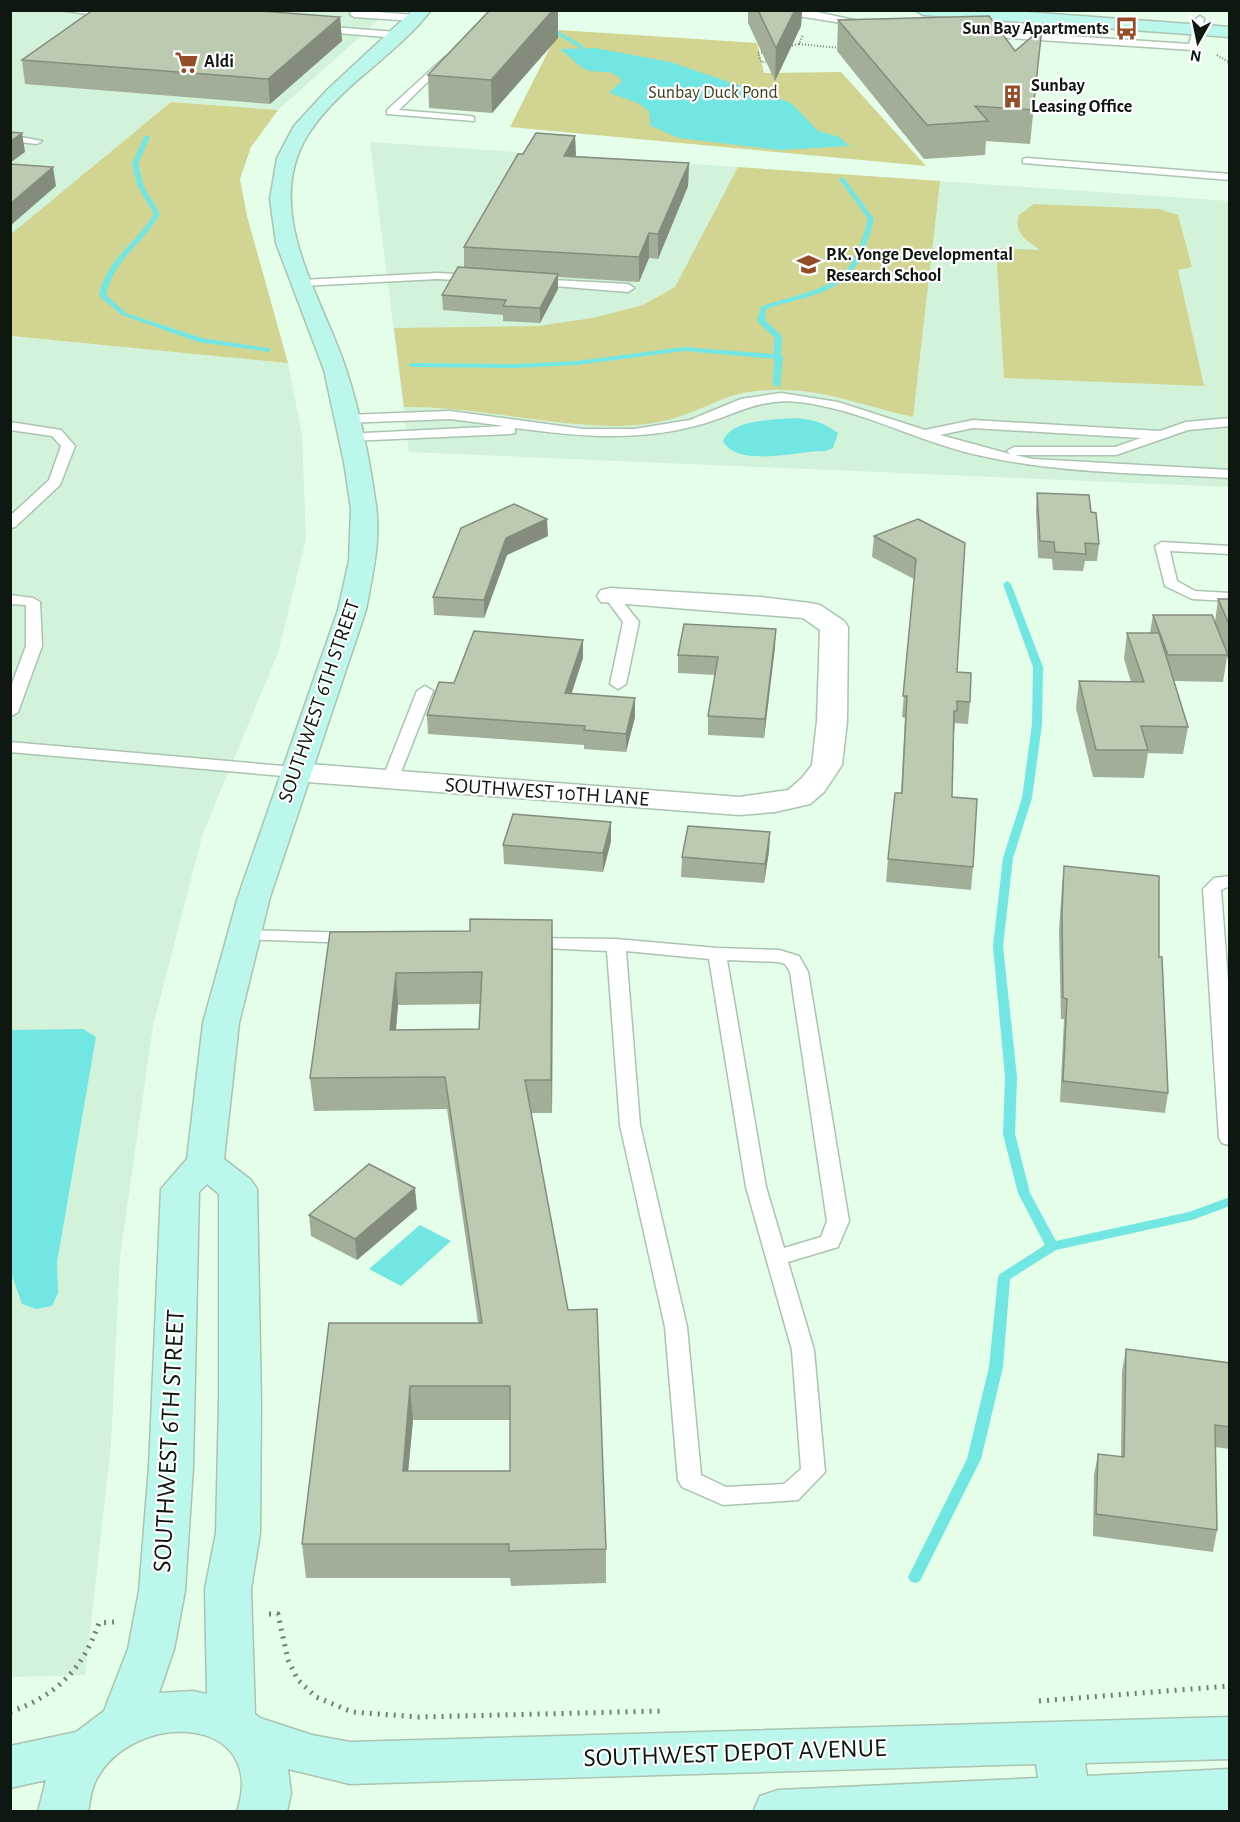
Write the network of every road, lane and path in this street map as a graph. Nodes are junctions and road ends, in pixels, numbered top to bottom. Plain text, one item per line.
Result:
1 (64, 10) edge
2 (358, 10) edge
3 (765, 10) edge
4 (923, 10) edge
5 (1072, 10) edge
6 (120, 15) edge
7 (412, 21) edge
8 (1230, 21) edge
9 (1198, 24) junction
10 (879, 27) edge
11 (806, 28) dead end
12 (313, 29) edge
13 (1230, 32) edge
14 (972, 33) edge
15 (799, 44) junction
16 (789, 46) edge
17 (846, 47) edge
18 (456, 50) edge
19 (768, 51) edge
20 (1230, 58) edge
21 (1222, 60) dead end
22 (766, 62) edge
23 (470, 118) edge
24 (10, 138) edge
25 (37, 141) dead end
26 (1027, 161) dead end
27 (1230, 177) edge
28 (485, 278) edge
29 (521, 281) edge
30 (302, 283) junction
31 (628, 288) dead end
32 (1230, 422) edge
33 (10, 426) edge
34 (348, 428) junction
35 (545, 429) junction
36 (925, 435) junction
37 (1165, 435) junction
38 (973, 450) junction
39 (1230, 474) edge
40 (10, 525) edge
41 (1230, 550) edge
42 (611, 596) joint
43 (1230, 597) edge
44 (10, 599) edge
45 (618, 684) dead end
46 (425, 691) dead end
47 (10, 712) edge
48 (10, 747) edge
49 (295, 772) junction
50 (390, 780) junction
51 (1230, 881) edge
52 (244, 935) junction
53 (373, 939) edge
54 (512, 942) edge
55 (616, 945) junction
56 (717, 954) junction
57 (1229, 1138) edge
58 (205, 1163) junction
59 (777, 1258) junction
60 (278, 1614) dead end
61 (120, 1622) dead end
62 (1230, 1686) edge
63 (1032, 1701) dead end
64 (666, 1711) dead end
65 (10, 1712) edge
66 (238, 1729) junction
67 (106, 1737) junction
68 (1230, 1738) edge
69 (1057, 1744) junction
70 (10, 1767) edge
71 (1230, 1791) edge
72 (1066, 1797) junction
73 (63, 1812) edge
74 (262, 1812) edge
75 (778, 1812) edge

1 - 6 lane
2 - 7 lane
3 - 10 lane
4 - 9 street
5 - 9 street
7 - 12 lane
7 - 30 street, SOUTHWEST 6TH STREET
8 - 9 street
9 - 13 street
9 - 14 lane
11 - 15 path
15 - 16 path
15 - 17 path
18 - 23 lane
19 - 22 path
20 - 21 path
24 - 25 lane
26 - 27 lane
28 - 30 lane
29 - 31 lane
30 - 34 street, SOUTHWEST 6TH STREET
32 - 37 lane
33 - 40 lane
34 - 35 lane
34 - 35 lane
34 - 49 street, SOUTHWEST 6TH STREET
35 - 36 lane
36 - 37 lane
36 - 38 lane
37 - 38 lane
38 - 39 lane
41 - 43 lane
42 - 45 lane
42 - 50 street, SOUTHWEST 10TH LANE
44 - 47 lane
46 - 50 lane
48 - 49 lane
49 - 50 street, SOUTHWEST 10TH LANE
49 - 52 street, SOUTHWEST 6TH STREET
51 - 57 lane
52 - 53 lane
52 - 58 street, SOUTHWEST 6TH STREET
54 - 55 lane
55 - 56 lane
55 - 59 lane
56 - 59 lane
56 - 59 lane
58 - 66 street
58 - 67 street, SOUTHWEST 6TH STREET
60 - 64 path
61 - 65 path
62 - 63 path
66 - 67 street, SOUTHWEST DEPOT AVENUE
66 - 69 street, SOUTHWEST DEPOT AVENUE
66 - 74 street
67 - 70 street, SOUTHWEST DEPOT AVENUE
67 - 73 street
68 - 69 street, SOUTHWEST DEPOT AVENUE
69 - 72 street
71 - 72 street
72 - 75 street

